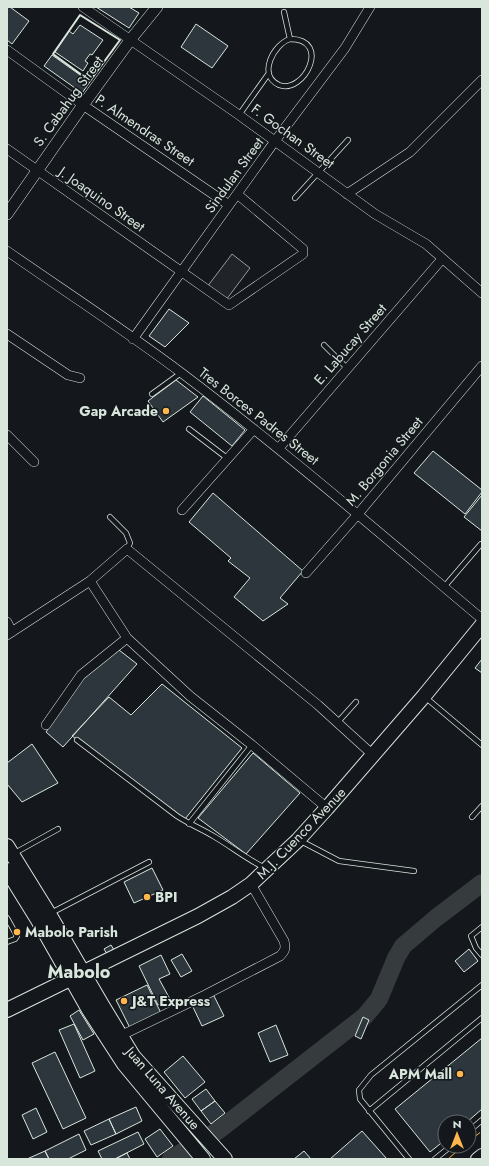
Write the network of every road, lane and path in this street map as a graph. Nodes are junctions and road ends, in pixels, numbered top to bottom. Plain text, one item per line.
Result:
1 (83, 7) edge
2 (370, 7) edge
3 (153, 8) edge
4 (284, 12) dead end
5 (131, 39) junction
6 (290, 39) junction
7 (7, 50) edge
8 (269, 73) junction
9 (482, 80) edge
10 (83, 105) junction
11 (239, 114) junction
12 (275, 140) junction
13 (348, 140) dead end
14 (7, 149) edge
15 (37, 170) junction
16 (319, 172) junction
17 (237, 194) junction
18 (347, 194) junction
19 (295, 198) dead end
20 (229, 205) junction
21 (7, 214) edge
22 (7, 251) edge
23 (442, 259) junction
24 (181, 272) junction
25 (482, 293) edge
26 (7, 334) edge
27 (133, 339) junction
28 (324, 345) dead end
29 (482, 366) edge
30 (348, 369) junction
31 (182, 373) junction
32 (80, 378) dead end
33 (152, 394) dead end
34 (189, 429) dead end
35 (254, 429) junction
36 (7, 435) edge
37 (279, 448) junction
38 (227, 458) junction
39 (34, 462) dead end
40 (182, 510) dead end
41 (358, 514) junction
42 (110, 517) dead end
43 (482, 544) edge
44 (127, 549) junction
45 (306, 574) dead end
46 (90, 581) junction
47 (444, 587) junction
48 (482, 619) edge
49 (7, 622) edge
50 (482, 625) edge
51 (9, 634) edge
52 (127, 638) junction
53 (424, 696) junction
54 (356, 702) dead end
55 (337, 723) junction
56 (46, 725) dead end
57 (77, 740) dead end
58 (252, 745) junction
59 (482, 745) edge
60 (373, 755) junction
61 (482, 806) edge
62 (327, 808) junction
63 (472, 817) dead end
64 (189, 824) junction
65 (58, 830) dead end
66 (298, 840) junction
67 (9, 850) edge
68 (149, 862) dead end
69 (268, 869) junction
70 (7, 870) edge
71 (414, 871) dead end
72 (251, 884) junction
73 (49, 914) junction
74 (7, 918) edge
75 (482, 926) edge
76 (7, 942) edge
77 (482, 955) edge
78 (78, 975) junction
79 (482, 985) edge
80 (7, 1010) edge
81 (482, 1018) edge
82 (120, 1036) junction
83 (369, 1112) junction
84 (482, 1155) edge
85 (203, 1159) edge
86 (225, 1159) edge
87 (409, 1159) edge
88 (477, 1159) edge

1 - 5 street, F. Gochan Street
2 - 12 street, Sindulan Street
3 - 5 street, S. Cabahug Street
4 - 6 lane
5 - 10 street, S. Cabahug Street
5 - 11 street, F. Gochan Street
6 - 8 lane
6 - 8 lane
7 - 10 street, P. Almendras Street
8 - 11 lane
9 - 18 street
10 - 15 street, S. Cabahug Street
10 - 20 street, P. Almendras Street
11 - 12 street, F. Gochan Street
12 - 16 street, F. Gochan Street
12 - 17 street, Sindulan Street
13 - 16 lane
14 - 15 street, J. Joaquino Street
15 - 21 street, S. Cabahug Street
15 - 24 street, J. Joaquino Street
16 - 18 street, F. Gochan Street
16 - 19 lane
17 - 20 street, Sindulan Street
17 - 24 street, J. Joaquino Street
18 - 23 street, F. Gochan Street
20 - 24 street, Sindulan Street
22 - 27 street, Tres Borces Padres Street
23 - 25 street, F. Gochan Street
23 - 30 street, E. Labucay Street
24 - 27 street, Sindulan Street
26 - 32 street
27 - 31 street, Tres Borces Padres Street
28 - 30 lane
29 - 41 street, M. Borgonia Street
30 - 37 street, E. Labucay Street
31 - 33 lane
31 - 35 street, Tres Borces Padres Street
34 - 38 lane
35 - 37 street, Tres Borces Padres Street
35 - 38 street
36 - 39 street
37 - 41 street, Tres Borces Padres Street
38 - 40 street
41 - 45 street, M. Borgonia Street
41 - 47 street, Tres Borces Padres Street
42 - 44 lane
43 - 47 lane
44 - 46 street
44 - 55 street
46 - 51 street
46 - 52 street
47 - 48 street, Tres Borces Padres Street
49 - 51 street
50 - 53 main road, M.J. Cuenco Avenue
52 - 56 street
52 - 58 street
53 - 59 lane
53 - 60 main road, M.J. Cuenco Avenue
54 - 55 lane
55 - 60 street
57 - 64 lane
58 - 62 street
58 - 64 lane
60 - 62 main road, M.J. Cuenco Avenue
61 - 63 lane
62 - 66 main road, M.J. Cuenco Avenue
64 - 69 lane
65 - 67 lane
66 - 69 main road, M.J. Cuenco Avenue
66 - 71 lane
67 - 73 main road
68 - 73 lane
69 - 72 main road, M.J. Cuenco Avenue
70 - 78 main road
72 - 78 main road, M.J. Cuenco Avenue
72 - 82 street
73 - 78 main road
74 - 76 lane
75 - 77 lane
78 - 80 main road, M.J. Cuenco Avenue
78 - 82 main road, Juan Luna Avenue
78 - 85 main road, Juan Luna Avenue
79 - 83 lane
81 - 83 lane
82 - 86 main road, Juan Luna Avenue
83 - 87 lane
84 - 88 main road

